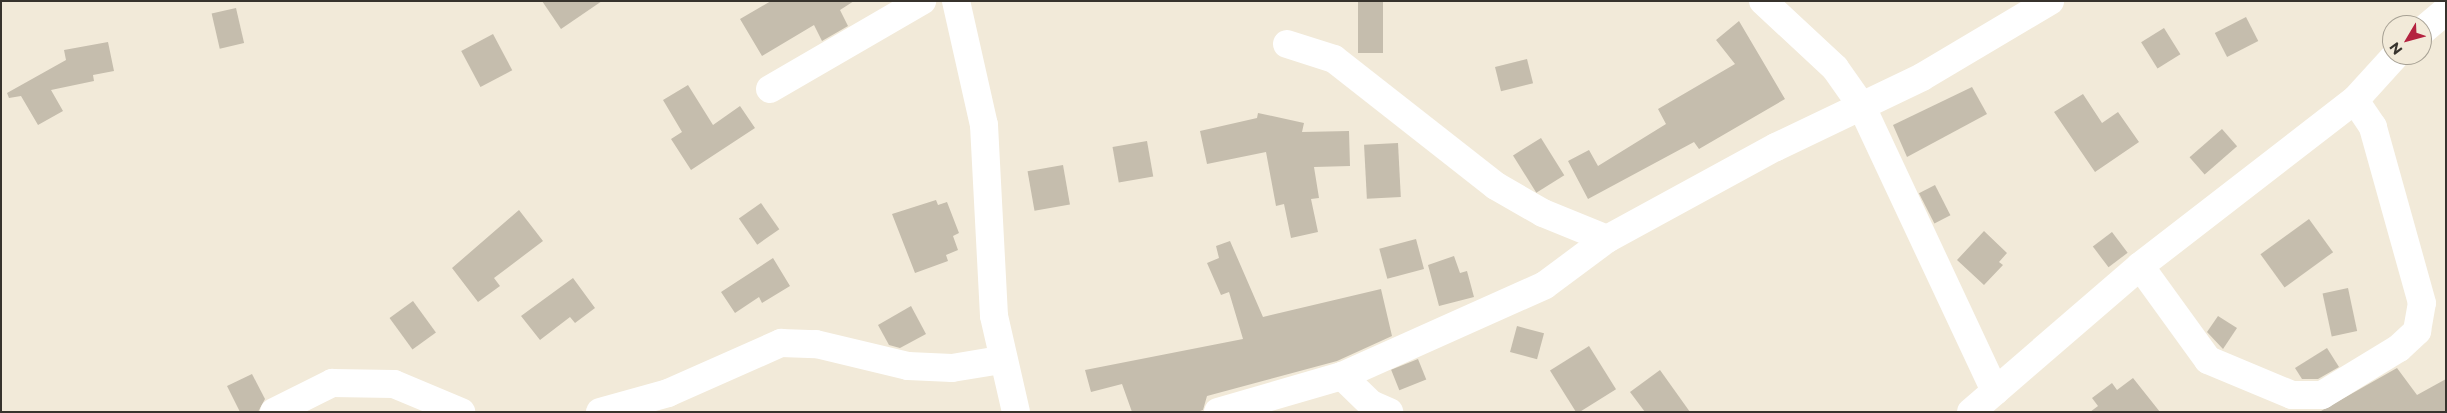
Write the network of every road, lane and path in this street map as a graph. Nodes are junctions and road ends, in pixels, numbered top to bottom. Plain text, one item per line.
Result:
1 (922, 1) edge
2 (956, 1) edge
3 (1763, 1) edge
4 (2050, 1) edge
5 (2446, 10) edge
6 (2432, 22) edge
7 (1287, 44) dead end
8 (2387, 65) edge
9 (770, 89) dead end
10 (2355, 100) junction
11 (1861, 105) junction
12 (1607, 239) junction
13 (2140, 266) junction
14 (1001, 360) junction
15 (1342, 376) junction
16 (1995, 392) junction
17 (274, 412) edge
18 (461, 412) edge
19 (600, 412) edge
20 (1016, 412) edge
21 (1218, 412) edge
22 (1389, 412) edge
23 (1971, 412) edge

1 - 9 street
2 - 14 street
3 - 11 street
4 - 11 street
5 - 6 street
7 - 12 street
8 - 10 street
10 - 13 street
10 - 13 street
11 - 12 street
11 - 16 street
12 - 15 street
13 - 16 street
14 - 19 street
14 - 20 street
15 - 21 street
15 - 22 street
16 - 23 street
17 - 18 street

